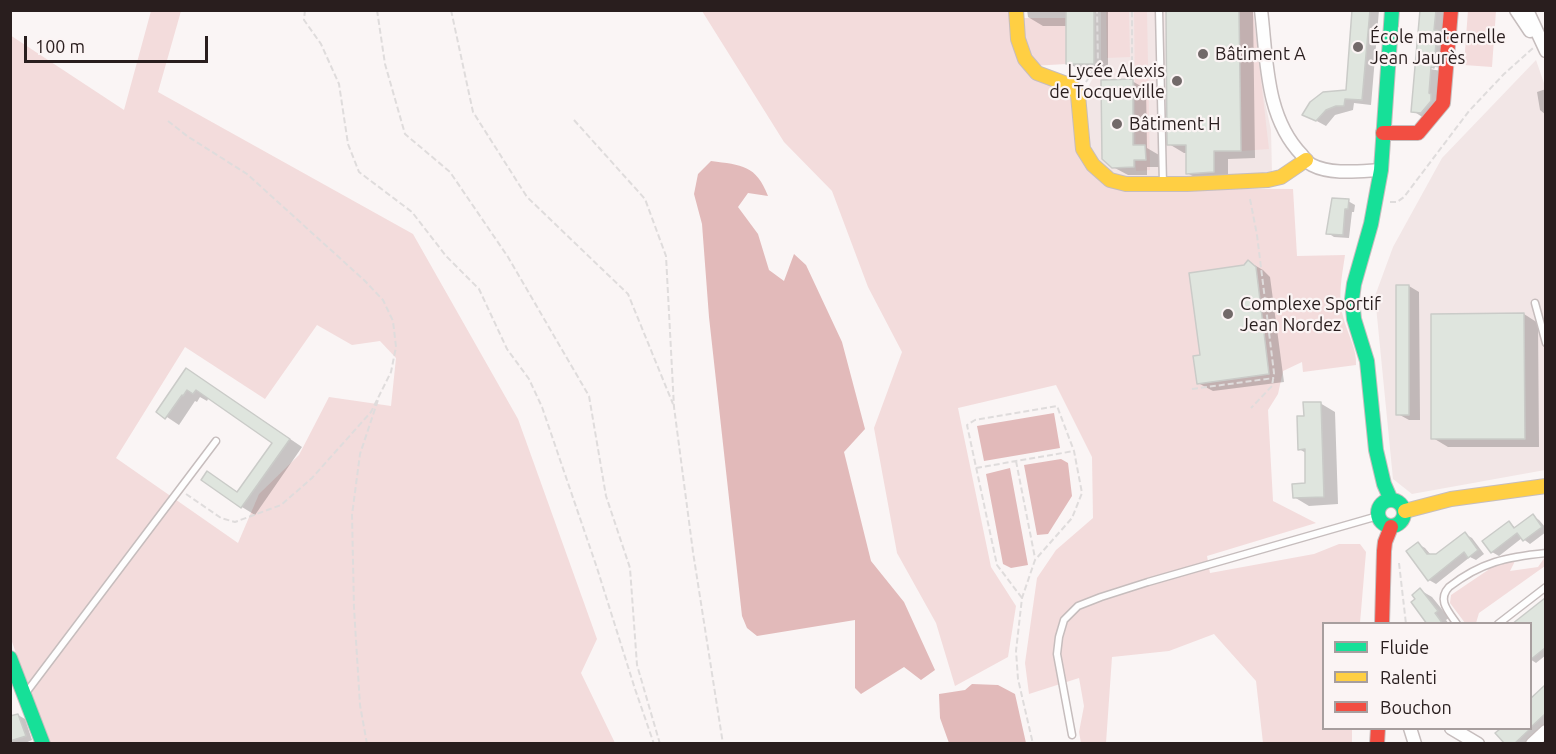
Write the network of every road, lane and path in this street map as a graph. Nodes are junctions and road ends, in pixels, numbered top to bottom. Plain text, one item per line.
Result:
1 (305, 10) edge
2 (377, 10) edge
3 (451, 10) edge
4 (1016, 10) edge
5 (1097, 10) edge
6 (1132, 10) edge
7 (1160, 10) edge
8 (1261, 10) edge
9 (1392, 10) edge
10 (1451, 10) edge
11 (1516, 10) edge
12 (1527, 10) edge
13 (1539, 45) edge
14 (1128, 79) dead end
15 (1078, 95) junction
16 (574, 120) dead end
17 (168, 121) dead end
18 (1383, 133) junction
19 (1306, 160) junction
20 (1381, 170) junction
21 (1163, 184) junction
22 (1250, 199) dead end
23 (1382, 201) dead end
24 (1535, 303) dead end
25 (1545, 343) edge
26 (1274, 378) junction
27 (1192, 389) dead end
28 (381, 391) junction
29 (674, 407) junction
30 (1251, 408) dead end
31 (216, 441) dead end
32 (1074, 451) junction
33 (1016, 461) junction
34 (976, 468) junction
35 (1545, 486) edge
36 (179, 489) junction
37 (1391, 500) junction
38 (1404, 511) junction
39 (1378, 516) junction
40 (1391, 527) junction
41 (1384, 551) junction
42 (1545, 553) edge
43 (1035, 560) junction
44 (1545, 587) edge
45 (1022, 598) junction
46 (1382, 622) edge
47 (1406, 622) edge
48 (1456, 622) edge
49 (1501, 622) edge
50 (10, 658) edge
51 (25, 695) junction
52 (1453, 730) edge
53 (1545, 731) edge
54 (1072, 735) dead end
55 (43, 744) edge
56 (367, 744) edge
57 (654, 744) edge
58 (660, 744) edge
59 (723, 744) edge
60 (1033, 744) edge
61 (1478, 744) edge
62 (1532, 744) edge

1 - 57 path
2 - 58 path
3 - 29 path
4 - 15 street
5 - 15 path
6 - 14 path
7 - 21 lane
8 - 19 street
9 - 18 street
10 - 18 street
11 - 13 street
12 - 13 street
13 - 23 path
15 - 21 street
16 - 29 path
17 - 28 path
18 - 20 street
19 - 20 street
19 - 21 street
20 - 37 street
22 - 26 path
24 - 25 lane
26 - 27 path
26 - 30 path
28 - 36 path
28 - 56 path
29 - 59 path
31 - 36 lane
32 - 33 path
32 - 34 path
32 - 43 path
33 - 34 path
33 - 43 path
34 - 45 path
35 - 38 street
36 - 51 lane
37 - 38 street
37 - 39 street
38 - 40 street
39 - 40 street
39 - 54 lane
40 - 41 street
41 - 46 street
41 - 47 path
42 - 48 lane
43 - 45 path
44 - 49 lane
45 - 60 path
50 - 51 street
51 - 55 street
52 - 61 street
53 - 62 street

